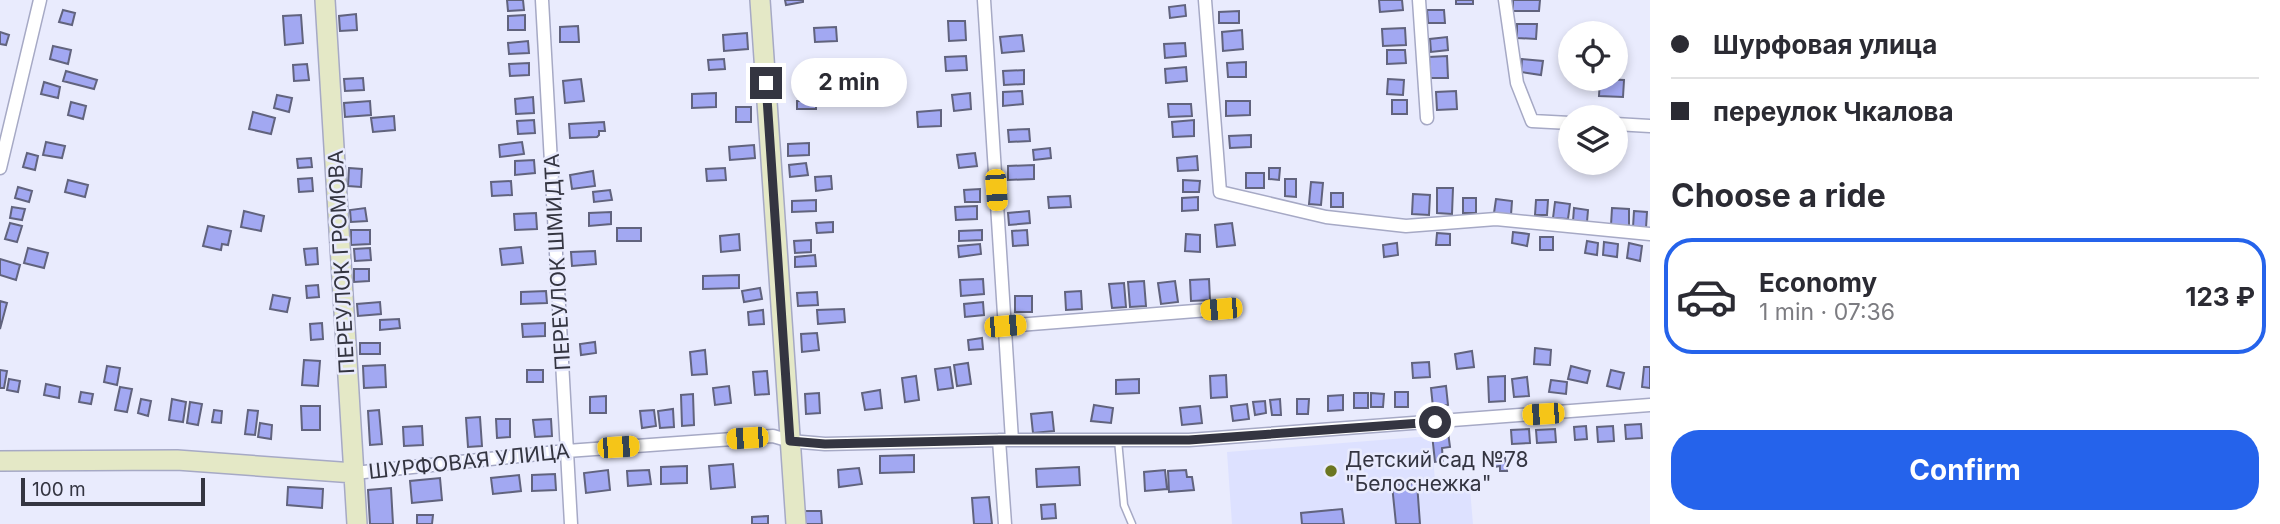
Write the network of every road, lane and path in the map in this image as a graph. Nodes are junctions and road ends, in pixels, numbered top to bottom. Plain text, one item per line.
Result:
1 (40, 0) edge
2 (326, 0) edge
3 (542, 0) edge
4 (760, 0) edge
5 (984, 0) edge
6 (1205, 0) edge
7 (1419, 0) edge
8 (1505, 0) edge
9 (1427, 118) dead end
10 (1558, 122) edge
11 (1628, 125) edge
12 (1650, 126) edge
13 (0, 168) edge
14 (1650, 234) edge
15 (1221, 309) dead end
16 (1005, 326) junction
17 (1650, 405) edge
18 (1006, 440) junction
19 (1118, 440) junction
20 (790, 441) junction
21 (567, 451) junction
22 (0, 461) edge
23 (354, 473) junction
24 (357, 524) edge
25 (571, 524) edge
26 (796, 524) edge
27 (1005, 524) edge
28 (1132, 524) edge

1 - 13 street
2 - 23 street, ПЕРЕУЛОК ГРОМОВА
3 - 21 street, ПЕРЕУЛОК ШМИДТА
4 - 20 street
5 - 16 street
6 - 14 street
7 - 9 street
8 - 10 street
11 - 12 street
15 - 16 street
16 - 18 street
17 - 19 street, ШУРФОВАЯ УЛИЦА
18 - 19 street, ШУРФОВАЯ УЛИЦА
18 - 20 street, ШУРФОВАЯ УЛИЦА
18 - 27 street
19 - 28 lane
20 - 21 street, ШУРФОВАЯ УЛИЦА
20 - 26 street
21 - 23 street, ШУРФОВАЯ УЛИЦА
21 - 25 street, ПЕРЕУЛОК ШМИДТА
22 - 23 street, ШУРФОВАЯ УЛИЦА
23 - 24 street, ПЕРЕУЛОК ГРОМОВА

